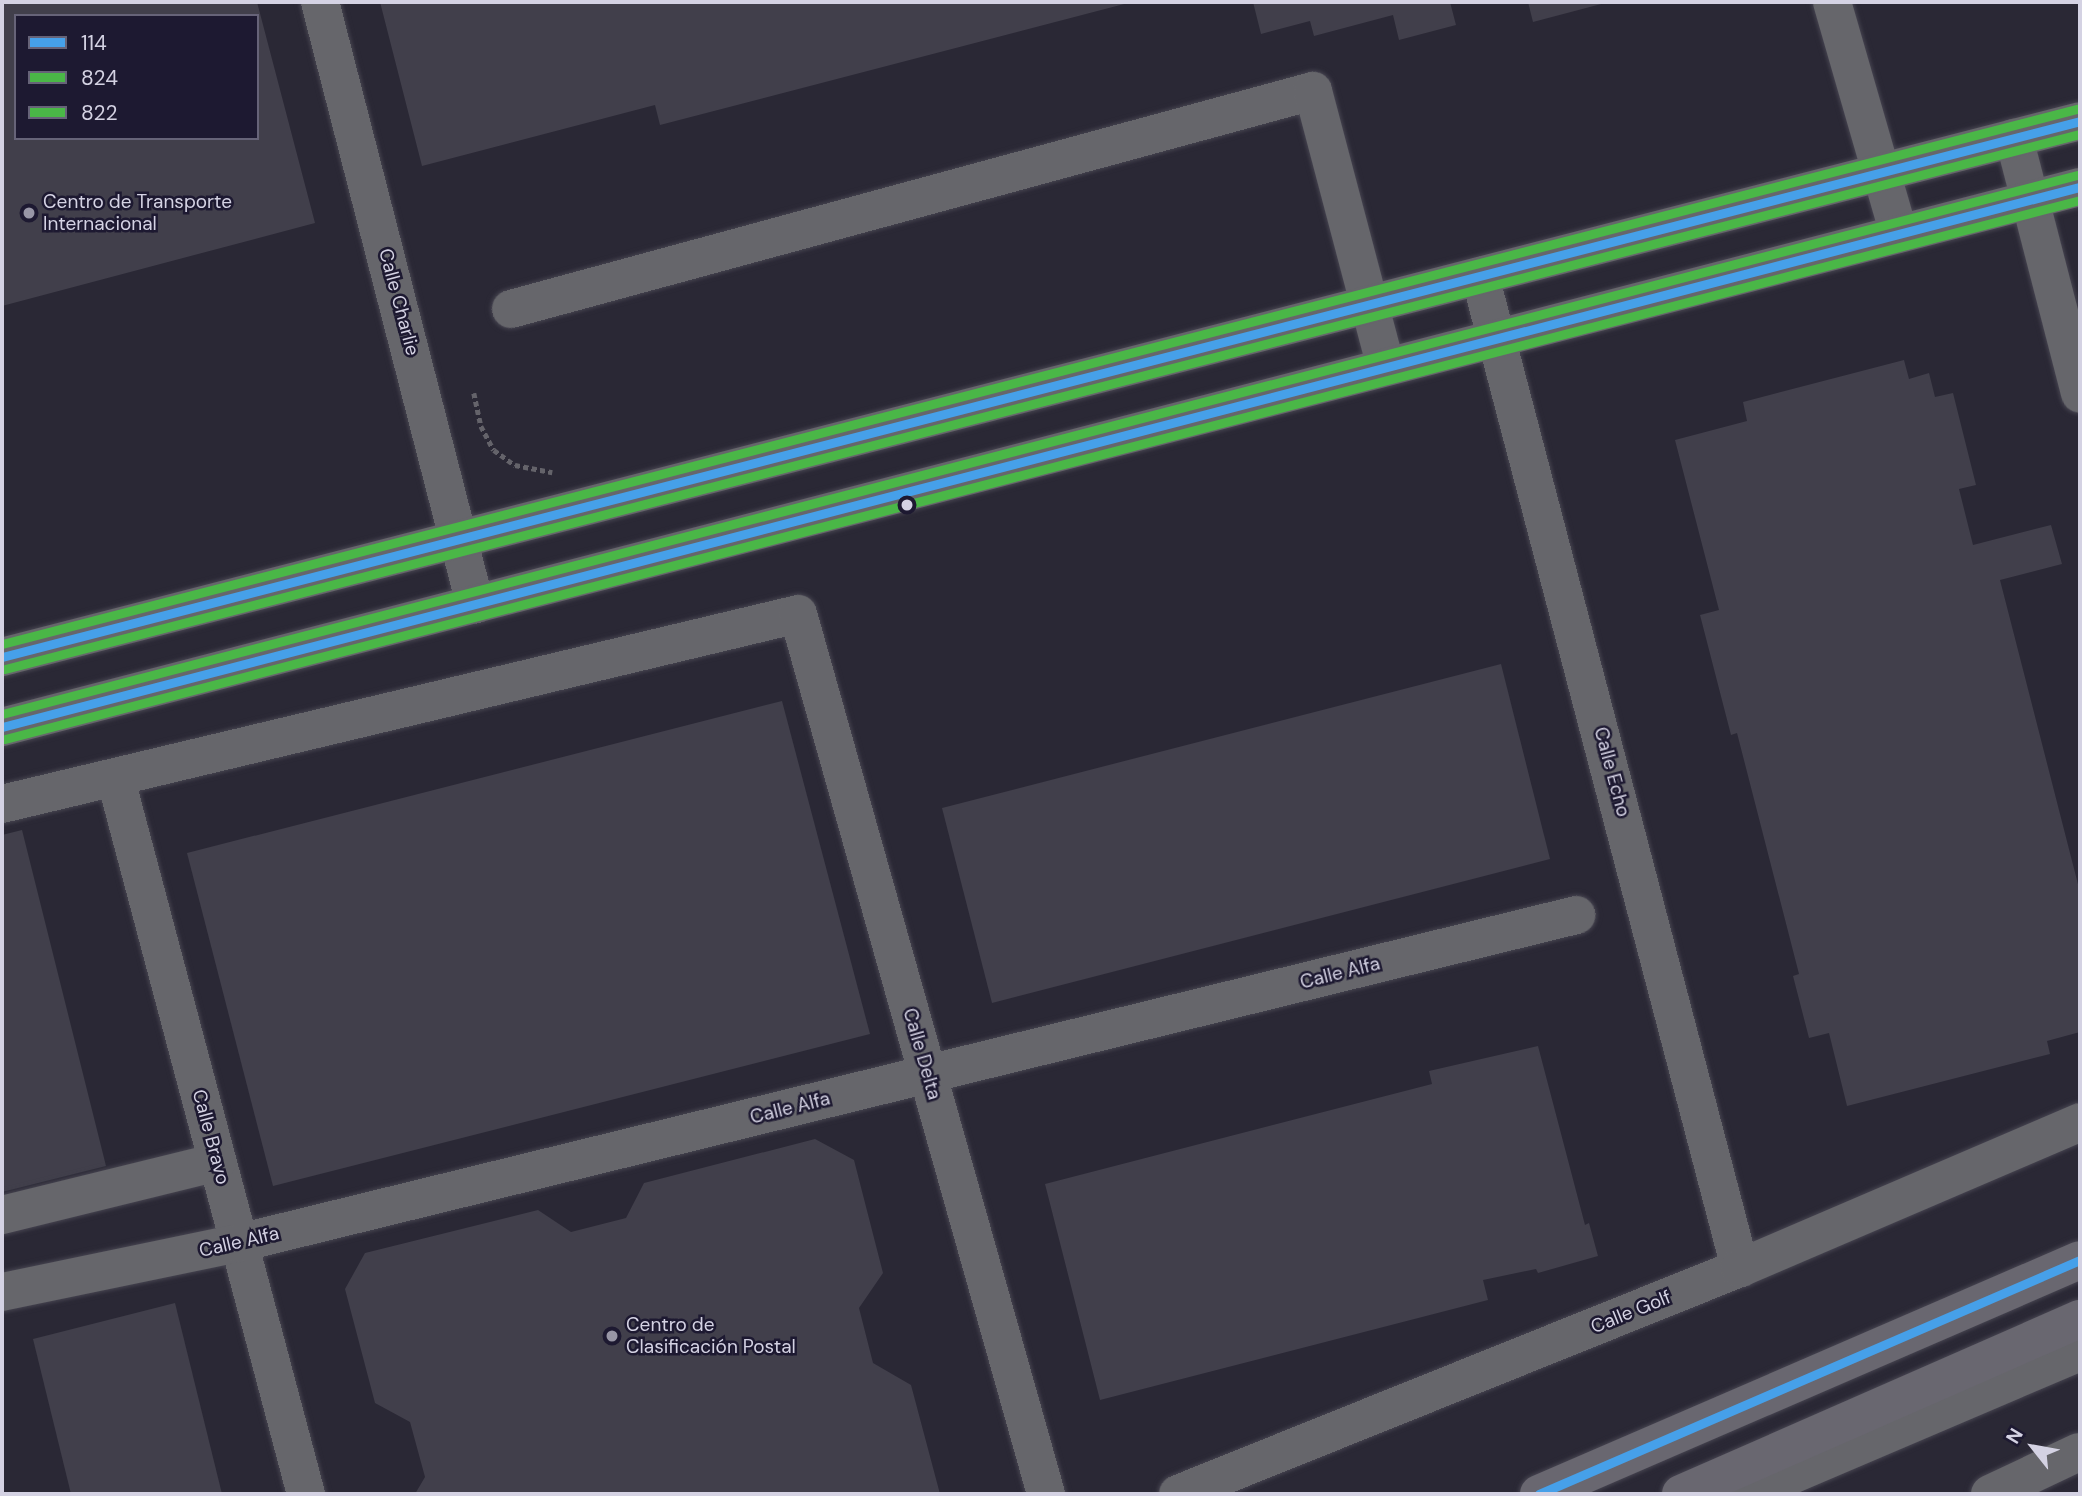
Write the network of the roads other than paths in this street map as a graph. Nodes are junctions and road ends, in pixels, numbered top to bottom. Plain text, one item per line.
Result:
1 (320, 2) edge
2 (1832, 2) edge
3 (2080, 121) edge
4 (2014, 138) junction
5 (1881, 172) junction
6 (2080, 187) edge
7 (2031, 200) junction
8 (1899, 234) junction
9 (1480, 276) junction
10 (1370, 305) junction
11 (511, 309) dead end
12 (1498, 339) junction
13 (1387, 368) junction
14 (2080, 394) edge
15 (459, 541) junction
16 (475, 604) junction
17 (2, 657) edge
18 (2, 727) edge
19 (116, 780) junction
20 (2, 804) edge
21 (1576, 915) dead end
22 (927, 1074) junction
23 (2080, 1122) edge
24 (217, 1161) junction
25 (2, 1215) edge
26 (239, 1243) junction
27 (2080, 1260) edge
28 (1740, 1268) junction
29 (2, 1292) edge
30 (2080, 1319) edge
31 (2080, 1352) edge
32 (2080, 1452) edge
33 (306, 1494) edge
34 (1046, 1494) edge
35 (1178, 1494) edge
36 (1539, 1494) edge
37 (1681, 1494) edge
38 (1747, 1494) edge
39 (1990, 1494) edge

1 - 15 street, Calle Charlie
2 - 5 street
3 - 4 street
4 - 5 street
4 - 7 street
5 - 8 street
5 - 9 street
6 - 7 street
7 - 8 street
7 - 14 street
8 - 12 street
9 - 10 street
9 - 12 street, Calle Echo
10 - 11 street
10 - 13 street
10 - 15 street
12 - 13 street
12 - 28 street, Calle Echo
13 - 16 street
15 - 16 street, Calle Charlie
15 - 17 street
16 - 18 street
19 - 20 street
19 - 22 street, Calle Delta
19 - 24 street, Calle Bravo
21 - 22 street, Calle Alfa
22 - 26 street, Calle Alfa
22 - 34 street, Calle Delta
23 - 28 street, Calle Golf
24 - 25 street
24 - 26 street, Calle Bravo
26 - 29 street, Calle Alfa
26 - 33 street, Calle Bravo
27 - 36 main road
28 - 35 street, Calle Golf
30 - 37 main road
31 - 38 street
32 - 39 street

